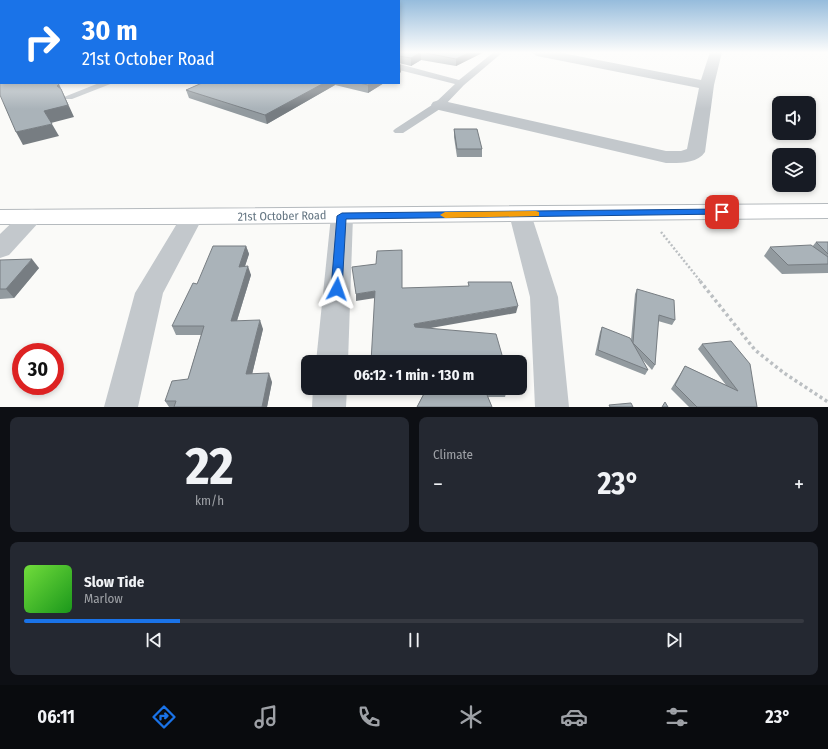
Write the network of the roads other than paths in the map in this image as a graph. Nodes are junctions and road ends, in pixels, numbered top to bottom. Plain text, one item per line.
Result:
1 (414, 71) edge
2 (476, 71) edge
3 (635, 71) edge
4 (711, 71) edge
5 (461, 83) junction
6 (105, 84) edge
7 (707, 85) junction
8 (69, 97) dead end
9 (440, 105) junction
10 (399, 131) dead end
11 (828, 211) edge
12 (520, 214) junction
13 (32, 216) junction
14 (342, 216) junction
15 (0, 217) edge
16 (192, 217) junction
17 (0, 249) edge
18 (332, 355) edge
19 (330, 395) edge
20 (121, 407) edge
21 (329, 407) edge
22 (552, 407) edge

1 - 5 lane
2 - 5 lane
3 - 7 street
4 - 7 street
5 - 9 lane
6 - 8 lane
7 - 9 street
9 - 10 lane
11 - 12 main road, 21st October Road
12 - 14 main road, 21st October Road
12 - 22 street
13 - 15 main road, 21st October Road
13 - 16 main road, 21st October Road
13 - 17 street
14 - 16 main road, 21st October Road
14 - 18 street
16 - 20 street
19 - 21 street

